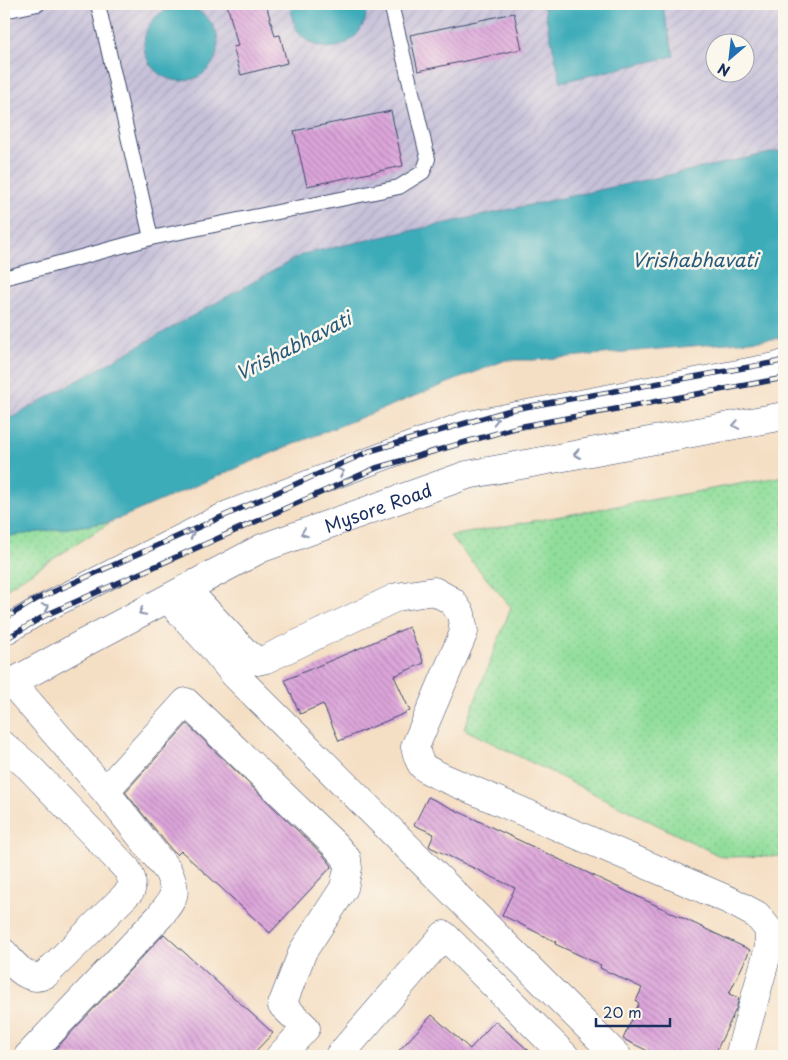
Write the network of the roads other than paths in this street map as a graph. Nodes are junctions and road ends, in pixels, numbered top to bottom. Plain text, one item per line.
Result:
1 (38, 4) edge
2 (98, 4) edge
3 (391, 4) edge
4 (4, 12) edge
5 (152, 238) junction
6 (4, 278) edge
7 (784, 364) edge
8 (784, 416) edge
9 (177, 594) junction
10 (4, 631) edge
11 (246, 668) junction
12 (8, 685) edge
13 (4, 746) edge
14 (105, 791) junction
15 (4, 954) edge
16 (28, 1056) edge
17 (280, 1056) edge
18 (339, 1056) edge
19 (565, 1056) edge
20 (616, 1056) edge
21 (739, 1056) edge

1 - 4 lane
2 - 5 lane
3 - 5 lane
5 - 6 lane
10 -> 7 main road
8 -> 9 main road, Mysore Road
9 - 11 main road
9 -> 12 main road, Mysore Road
11 - 20 main road
11 - 21 main road
12 - 14 main road
13 - 15 main road
14 - 16 main road
14 - 17 main road
18 - 19 main road

